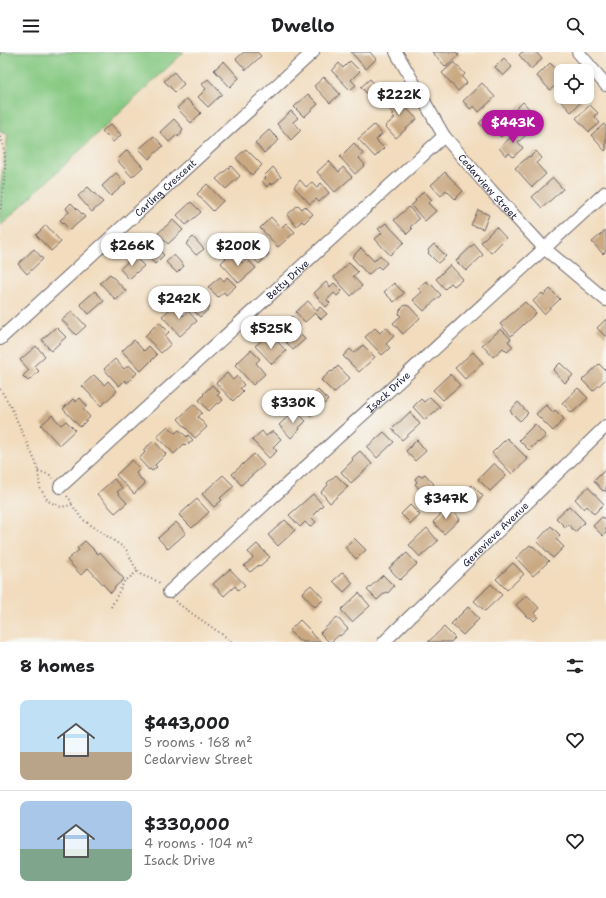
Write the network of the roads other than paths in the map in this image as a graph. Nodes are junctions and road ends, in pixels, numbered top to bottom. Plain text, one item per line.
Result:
1 (313, 52) edge
2 (396, 52) edge
3 (578, 52) edge
4 (606, 84) edge
5 (444, 136) junction
6 (606, 192) edge
7 (544, 248) junction
8 (606, 300) edge
9 (0, 339) edge
10 (606, 426) edge
11 (60, 487) dead end
12 (169, 592) dead end
13 (384, 642) edge

1 - 9 street, Carling Crescent
2 - 5 street, Cedarview Street
3 - 4 street
5 - 7 street, Cedarview Street
5 - 11 street, Betty Drive
6 - 7 street, Isack Drive
7 - 8 street, Cedarview Street
7 - 12 street, Isack Drive
10 - 13 street, Genevieve Avenue

